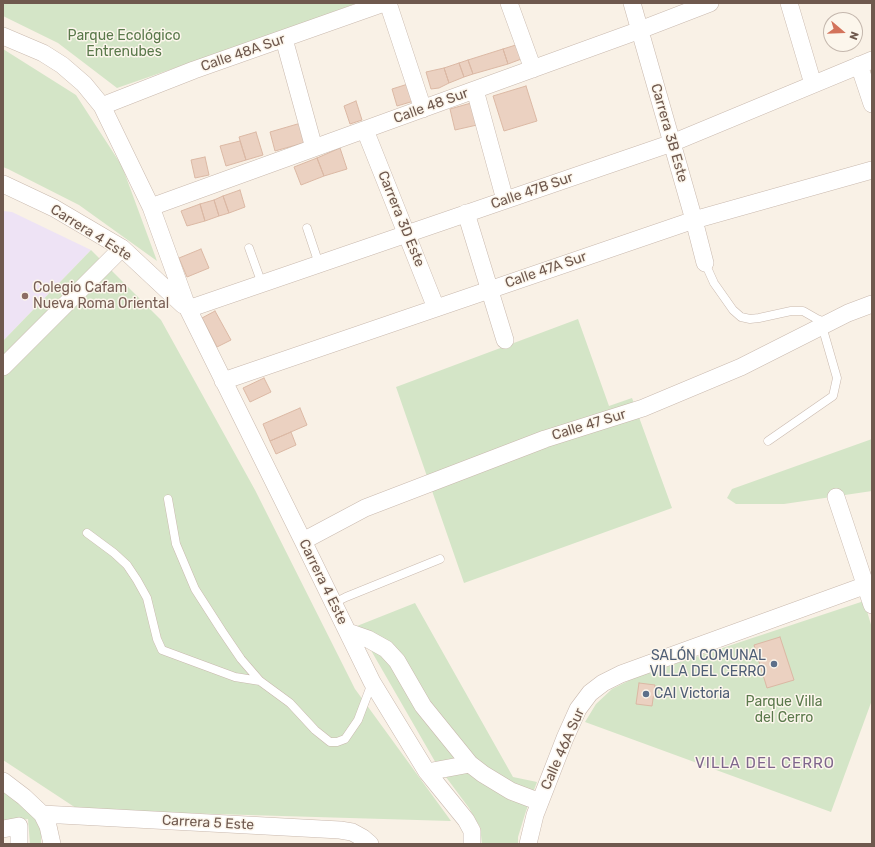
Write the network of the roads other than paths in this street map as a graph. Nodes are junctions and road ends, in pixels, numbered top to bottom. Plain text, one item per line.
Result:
1 (384, 3) edge
2 (388, 3) edge
3 (509, 3) edge
4 (632, 3) edge
5 (710, 3) edge
6 (789, 3) edge
7 (640, 30) junction
8 (3, 36) edge
9 (284, 39) junction
10 (866, 63) edge
11 (533, 69) junction
12 (813, 84) junction
13 (475, 90) junction
14 (872, 104) edge
15 (102, 106) junction
16 (423, 109) junction
17 (364, 130) junction
18 (672, 143) junction
19 (314, 148) junction
20 (872, 170) edge
21 (3, 184) edge
22 (505, 200) junction
23 (151, 207) junction
24 (466, 213) junction
25 (694, 220) junction
26 (307, 228) dead end
27 (407, 234) junction
28 (122, 248) junction
29 (250, 248) dead end
30 (705, 263) joint
31 (319, 264) junction
32 (262, 284) junction
33 (491, 289) junction
34 (872, 304) edge
35 (436, 308) junction
36 (188, 310) junction
37 (825, 325) junction
38 (505, 340) dead end
39 (3, 367) edge
40 (224, 381) junction
41 (768, 441) dead end
42 (836, 497) dead end
43 (168, 498) dead end
44 (87, 533) dead end
45 (304, 541) junction
46 (440, 558) dead end
47 (869, 584) edge
48 (334, 603) junction
49 (872, 605) edge
50 (348, 632) junction
51 (260, 681) junction
52 (372, 682) junction
53 (470, 764) junction
54 (426, 772) junction
55 (3, 781) edge
56 (540, 802) junction
57 (42, 814) junction
58 (11, 827) edge
59 (19, 844) edge
60 (52, 844) edge
61 (370, 844) edge
62 (472, 844) edge
63 (528, 844) edge

1 - 9 street, Calle 48A Sur
2 - 16 street
3 - 11 street
4 - 7 street, Carrera 3B Este
5 - 7 street, Calle 48 Sur
6 - 12 street
7 - 11 street, Calle 48 Sur
7 - 18 street, Carrera 3B Este
8 - 15 street, Carrera 4 Este
9 - 15 street, Calle 48A Sur
9 - 19 street
10 - 12 street, Calle 47B Sur
10 - 14 street
11 - 13 street, Calle 48 Sur
12 - 18 street, Calle 47B Sur
13 - 16 street, Calle 48 Sur
13 - 22 street
15 - 23 street, Carrera 4 Este
16 - 17 street, Calle 48 Sur
17 - 19 street, Calle 48 Sur
17 - 27 street, Carrera 3D Este
18 - 22 street, Calle 47B Sur
18 - 25 street, Carrera 3B Este
19 - 23 street, Calle 48 Sur
20 - 25 street, Calle 47A Sur
21 - 28 street, Carrera 4 Este
22 - 24 street, Calle 47B Sur
23 - 36 street, Carrera 4 Este
24 - 27 street, Calle 47B Sur
24 - 33 street
25 - 30 street, Carrera 3B Este
25 - 33 street, Calle 47A Sur
26 - 31 lane
27 - 31 street, Calle 47B Sur
27 - 35 street, Carrera 3D Este
28 - 36 street, Carrera 4 Este
28 - 39 street
29 - 32 lane
30 - 37 lane
31 - 32 street, Calle 47B Sur
32 - 36 street, Calle 47B Sur
33 - 35 street, Calle 47A Sur
33 - 38 street
34 - 37 street, Calle 47 Sur
35 - 40 street, Calle 47A Sur
36 - 40 street, Carrera 4 Este
37 - 41 lane
37 - 45 street, Calle 47 Sur
40 - 45 street, Carrera 4 Este
42 - 47 street
43 - 51 lane
44 - 51 lane
45 - 48 street, Carrera 4 Este
46 - 48 lane
47 - 49 street
47 - 56 street, Calle 46A Sur
48 - 50 street, Carrera 4 Este
50 - 52 street, Carrera 4 Este
50 - 53 street
51 - 52 lane
52 - 54 street, Carrera 4 Este
53 - 54 street
53 - 56 street
54 - 62 street, Carrera 4 Este
55 - 57 street
56 - 63 street, Calle 46A Sur
57 - 60 street
57 - 61 street, Carrera 5 Este
58 - 59 street

